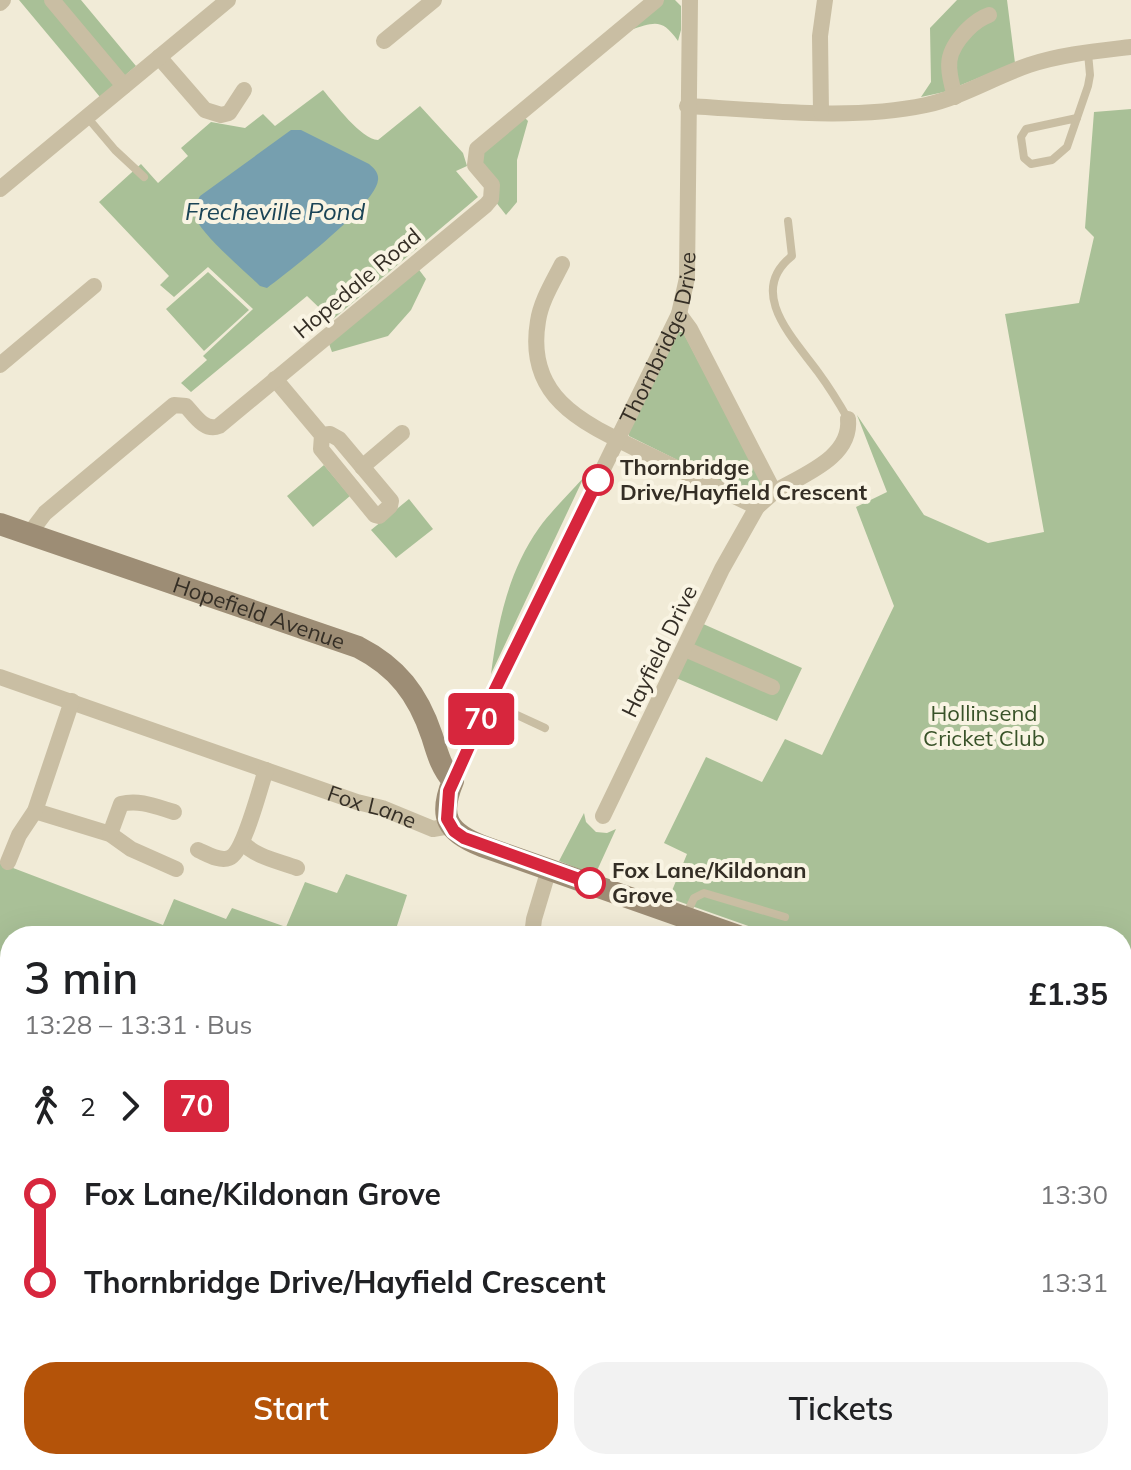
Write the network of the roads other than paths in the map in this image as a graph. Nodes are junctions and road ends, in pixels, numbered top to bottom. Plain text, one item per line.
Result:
1 (52, 0) edge
2 (228, 0) edge
3 (434, 0) edge
4 (656, 0) edge
5 (690, 0) edge
6 (825, 0) edge
7 (989, 15) dead end
8 (384, 41) dead end
9 (1131, 47) edge
10 (1088, 52) junction
11 (159, 57) junction
12 (124, 86) junction
13 (244, 90) dead end
14 (955, 97) junction
15 (687, 106) junction
16 (821, 112) junction
17 (87, 117) junction
18 (1077, 118) junction
19 (144, 177) dead end
20 (0, 189) edge
21 (788, 221) dead end
22 (562, 264) dead end
23 (94, 286) dead end
24 (679, 314) junction
25 (0, 365) edge
26 (275, 379) junction
27 (848, 419) joint
28 (402, 433) dead end
29 (322, 435) junction
30 (618, 440) junction
31 (362, 467) junction
32 (774, 492) junction
33 (757, 507) junction
34 (0, 524) edge
35 (29, 534) junction
36 (685, 649) junction
37 (0, 677) edge
38 (772, 687) dead end
39 (72, 701) junction
40 (489, 702) junction
41 (545, 728) dead end
42 (266, 770) junction
43 (453, 781) junction
44 (35, 811) junction
45 (174, 812) dead end
46 (603, 816) dead end
47 (450, 826) junction
48 (110, 834) junction
49 (242, 842) junction
50 (198, 850) dead end
51 (8, 862) dead end
52 (297, 868) dead end
53 (176, 869) dead end
54 (549, 869) junction
55 (685, 917) junction
56 (785, 917) dead end
57 (533, 926) edge
58 (710, 926) edge

1 - 12 street
2 - 11 street
3 - 8 street
4 - 26 street, Hopedale Road
5 - 15 street, Thornbridge Drive
6 - 16 street
7 - 14 street
9 - 10 street
10 - 14 street
10 - 18 lane
11 - 12 street
11 - 13 street
12 - 17 street
14 - 16 street
15 - 16 street
15 - 24 street, Thornbridge Drive
17 - 19 lane
17 - 20 street
18 - 18 lane
21 - 27 lane
22 - 30 street
23 - 25 street
24 - 30 street, Thornbridge Drive
24 - 32 street
26 - 29 street
26 - 35 street, Hopedale Road
27 - 32 street, Hayfield Drive
28 - 31 street
29 - 31 street
29 - 31 street
30 - 33 street
30 - 40 street, Thornbridge Drive
32 - 33 street, Hayfield Drive
33 - 36 street, Hayfield Drive
34 - 35 street, Hopefield Avenue
35 - 43 street, Hopefield Avenue
36 - 38 street
36 - 46 street, Hayfield Drive
37 - 39 street, Fox Lane
39 - 42 street, Fox Lane
39 - 44 street
40 - 41 lane
40 - 43 street, Thornbridge Drive
42 - 47 street, Fox Lane
42 - 49 street
43 - 47 street, Thornbridge Drive
44 - 48 street
44 - 51 street
45 - 48 street
47 - 54 street, Fox Lane
48 - 53 street
49 - 50 street
49 - 52 street
54 - 55 street, Fox Lane
54 - 57 street
55 - 56 lane
55 - 58 street, Fox Lane

